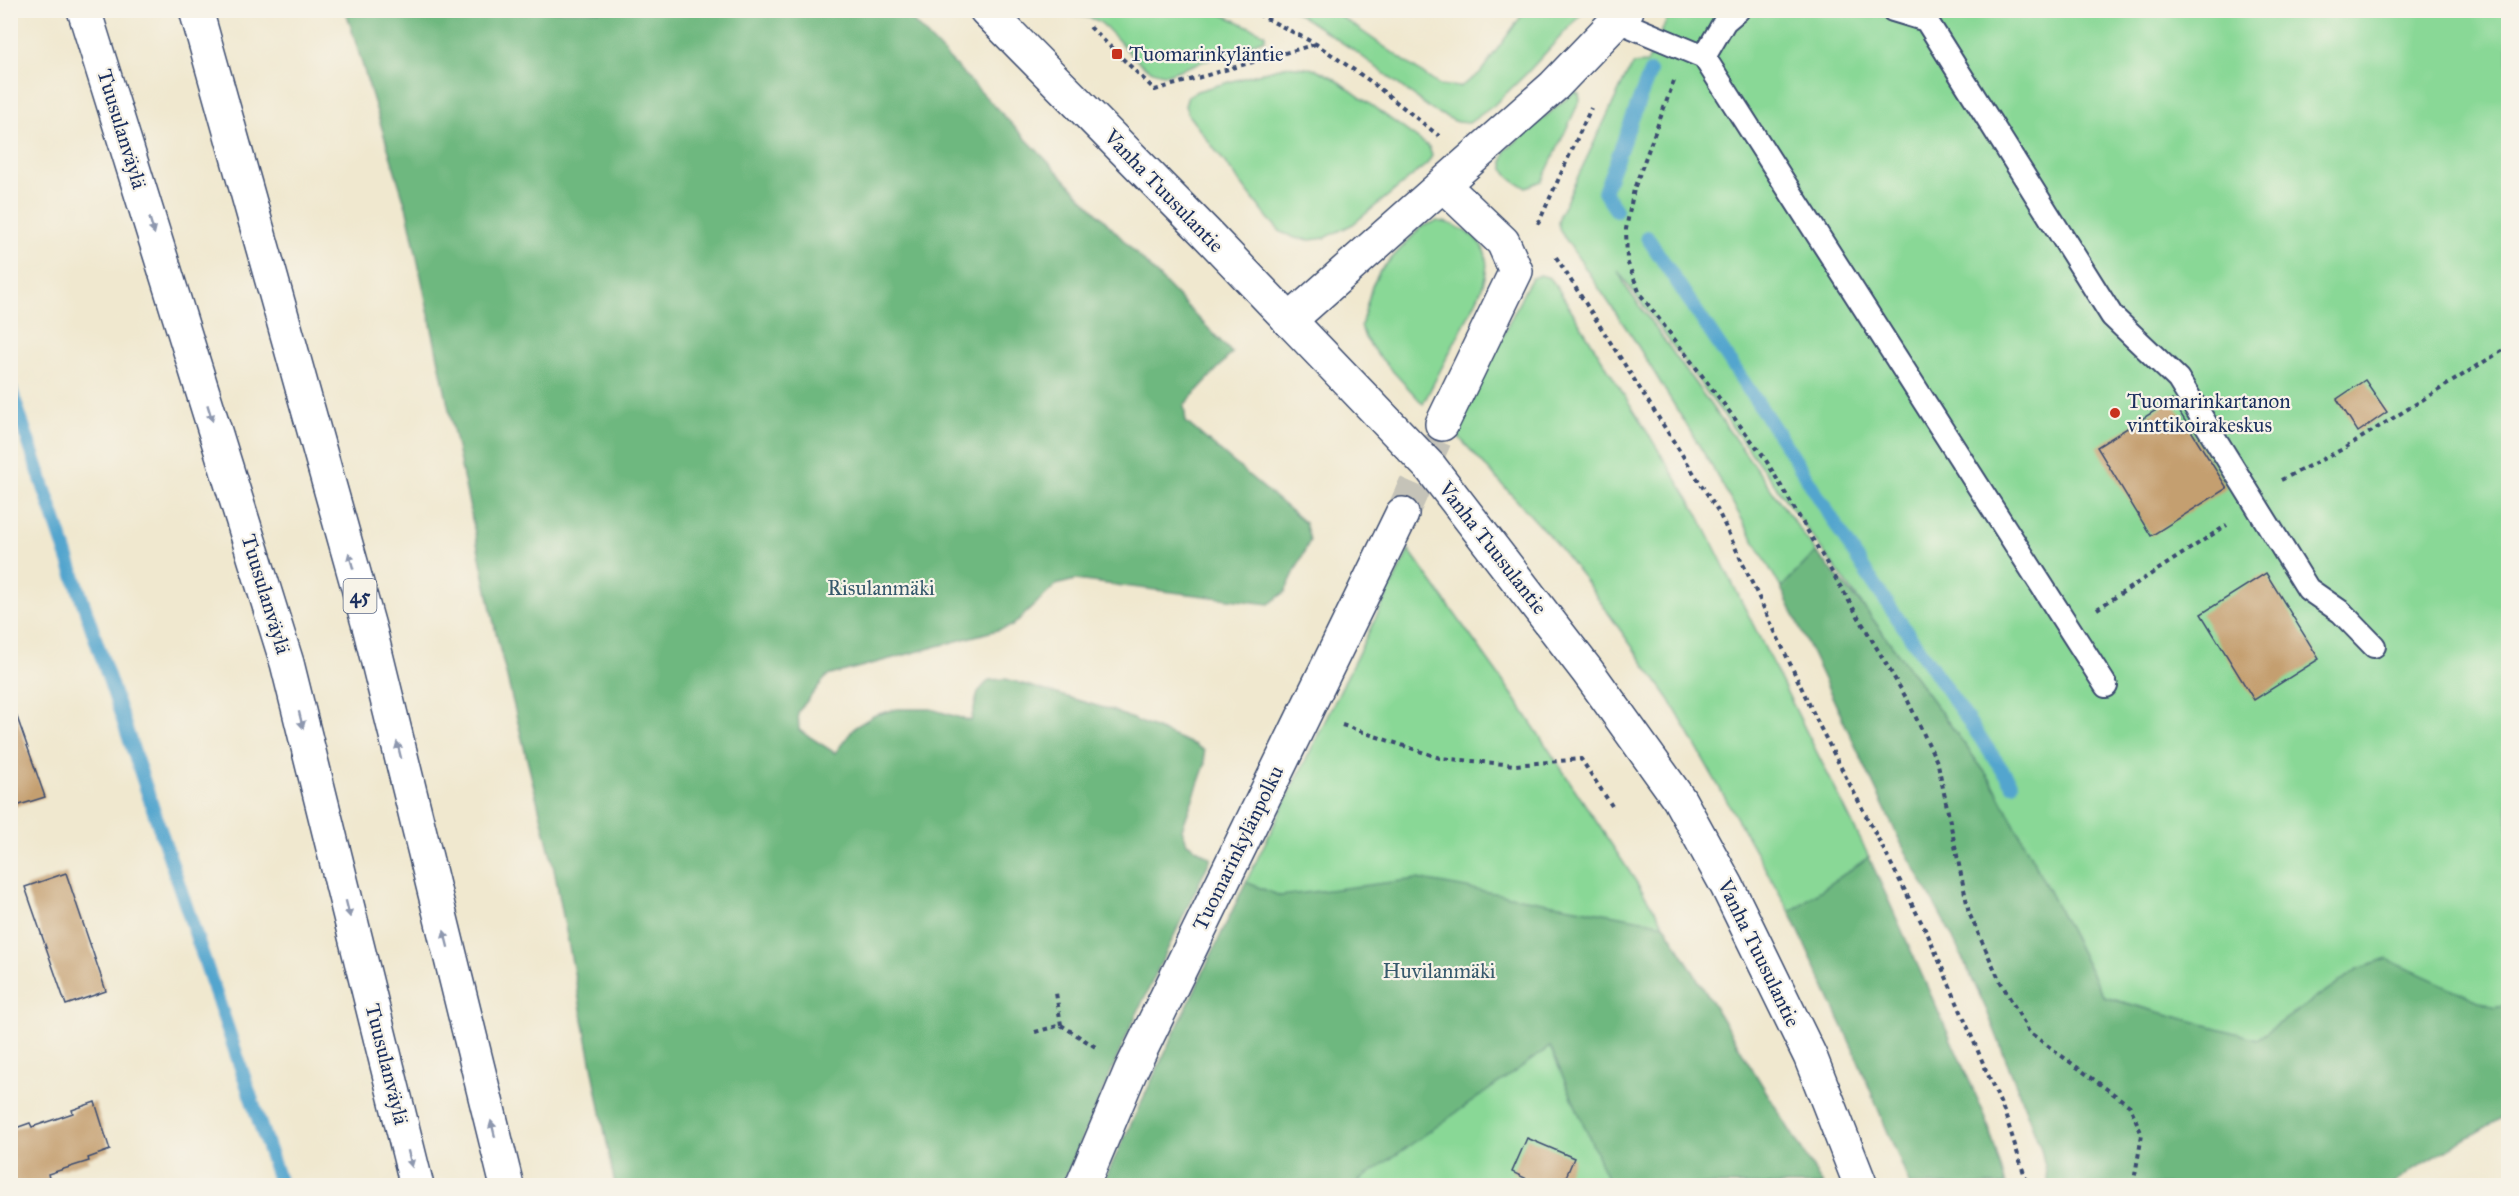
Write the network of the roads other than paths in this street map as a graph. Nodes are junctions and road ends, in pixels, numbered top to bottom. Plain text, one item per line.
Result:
1 (84, 10) edge
2 (196, 10) edge
3 (986, 10) edge
4 (1738, 10) edge
5 (1893, 10) edge
6 (1929, 15) edge
7 (1623, 16) edge
8 (1695, 53) junction
9 (1443, 184) junction
10 (1289, 321) junction
11 (1442, 424) tunnel mouth
12 (1402, 514) tunnel mouth
13 (2374, 646) dead end
14 (2106, 686) dead end
15 (417, 1185) edge
16 (507, 1185) edge
17 (1082, 1185) edge
18 (1861, 1185) edge

1 -> 15 main road, Tuusulanväylä
16 -> 2 main road, 45
3 - 10 main road, Vanha Tuusulantie
4 - 8 lane
5 - 6 lane
6 - 13 lane
7 - 8 lane
7 - 9 main road
8 - 14 lane
9 - 10 main road
9 - 11 main road
10 - 18 main road, Vanha Tuusulantie
12 - 17 main road, Tuomarinkylänpolku

